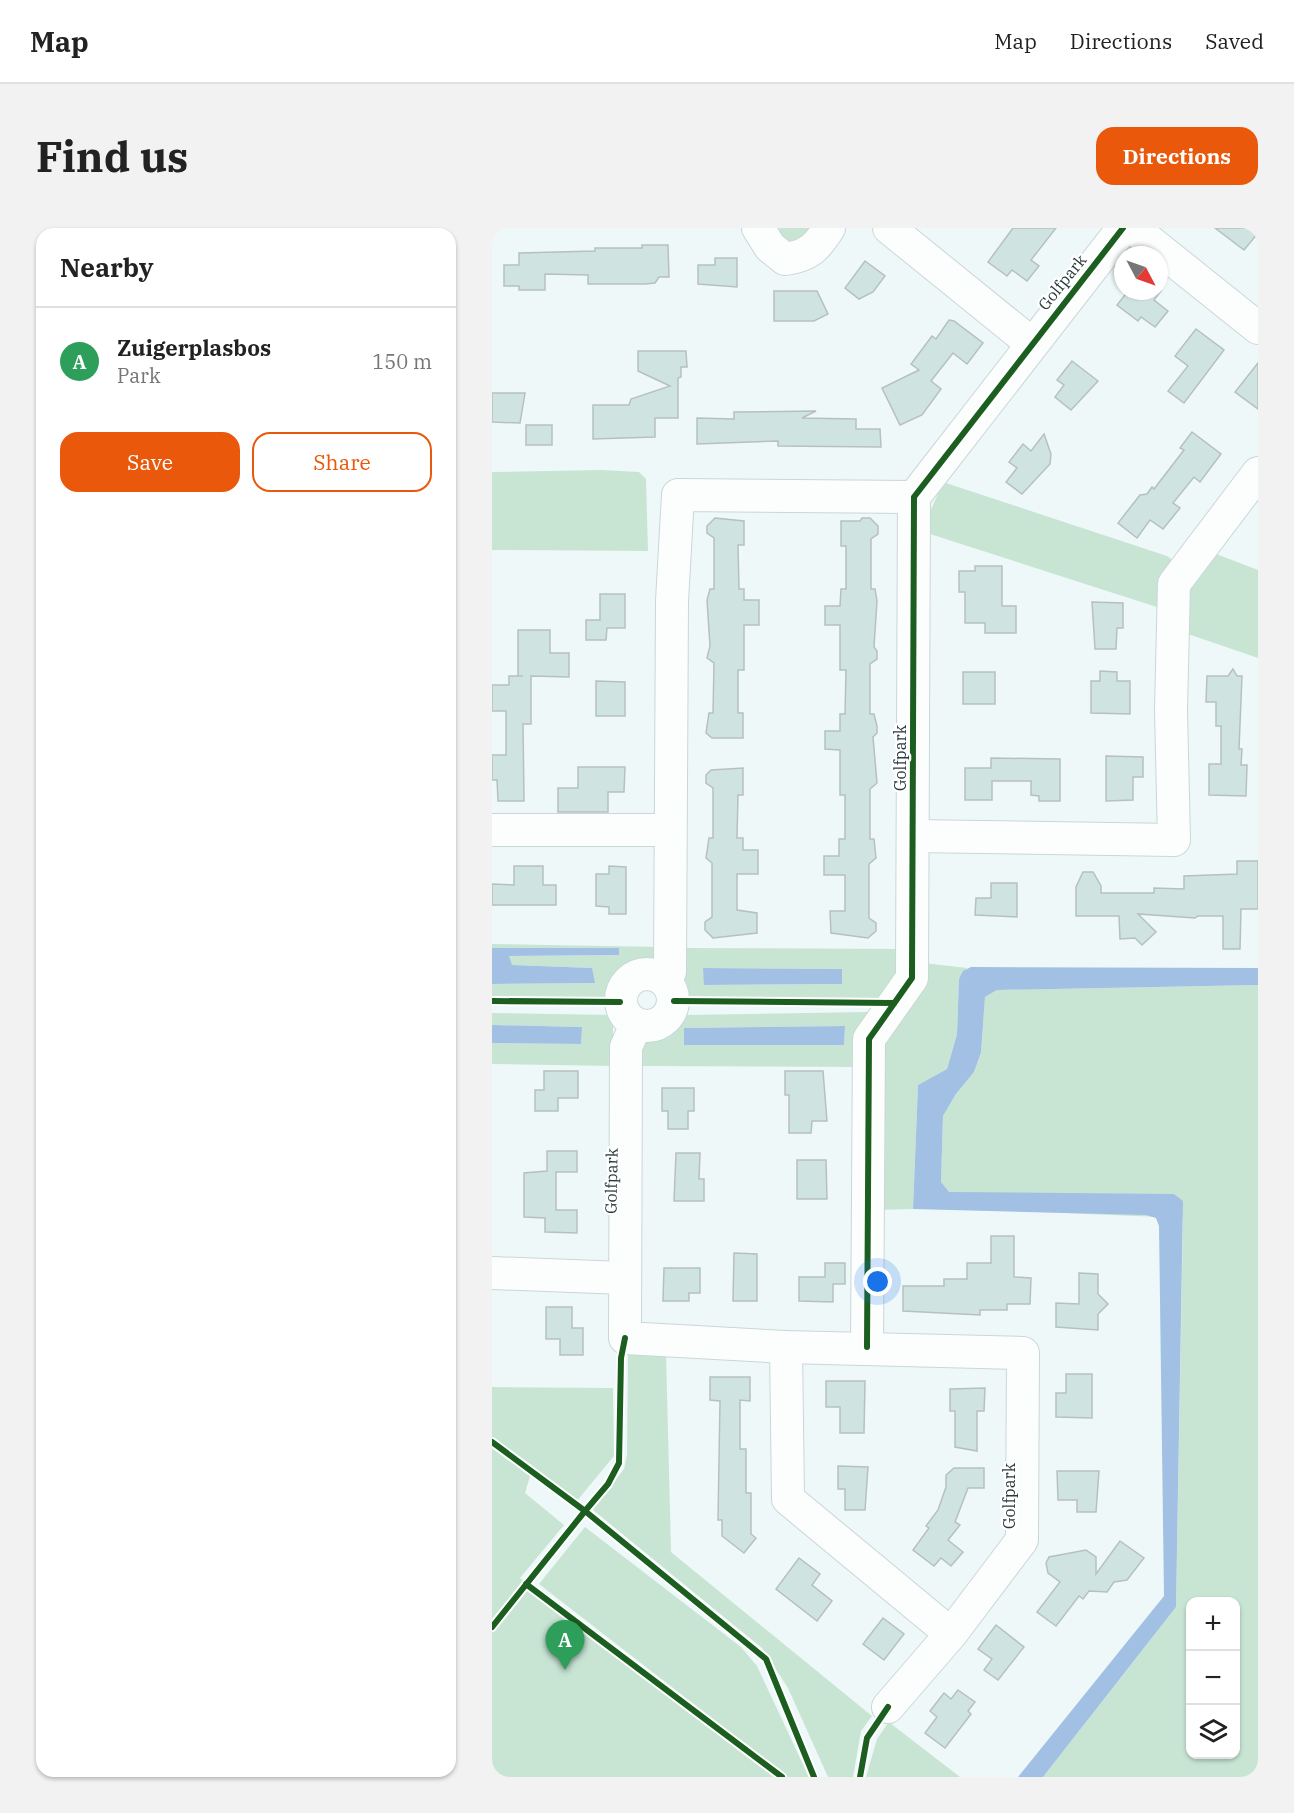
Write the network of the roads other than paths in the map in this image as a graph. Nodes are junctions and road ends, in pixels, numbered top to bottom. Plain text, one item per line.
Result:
1 (758, 228) edge
2 (830, 228) edge
3 (889, 228) edge
4 (1123, 228) edge
5 (1133, 228) edge
6 (1258, 328) edge
7 (1031, 343) junction
8 (1258, 473) edge
9 (914, 497) junction
10 (492, 830) edge
11 (669, 830) junction
12 (913, 836) junction
13 (492, 1273) edge
14 (624, 1278) junction
15 (786, 1347) junction
16 (867, 1347) junction
17 (951, 1634) junction
18 (888, 1707) dead end

1 - 2 street
3 - 7 street
4 - 7 street, Golfpark
5 - 6 street
7 - 9 street, Golfpark
8 - 12 street
9 - 11 street, Golfpark
9 - 12 street, Golfpark
10 - 11 street
11 - 14 street, Golfpark
12 - 16 street, Golfpark
13 - 14 street
14 - 15 street, Golfpark
15 - 16 street, Golfpark
15 - 17 street
16 - 17 street, Golfpark
17 - 18 street, Golfpark

